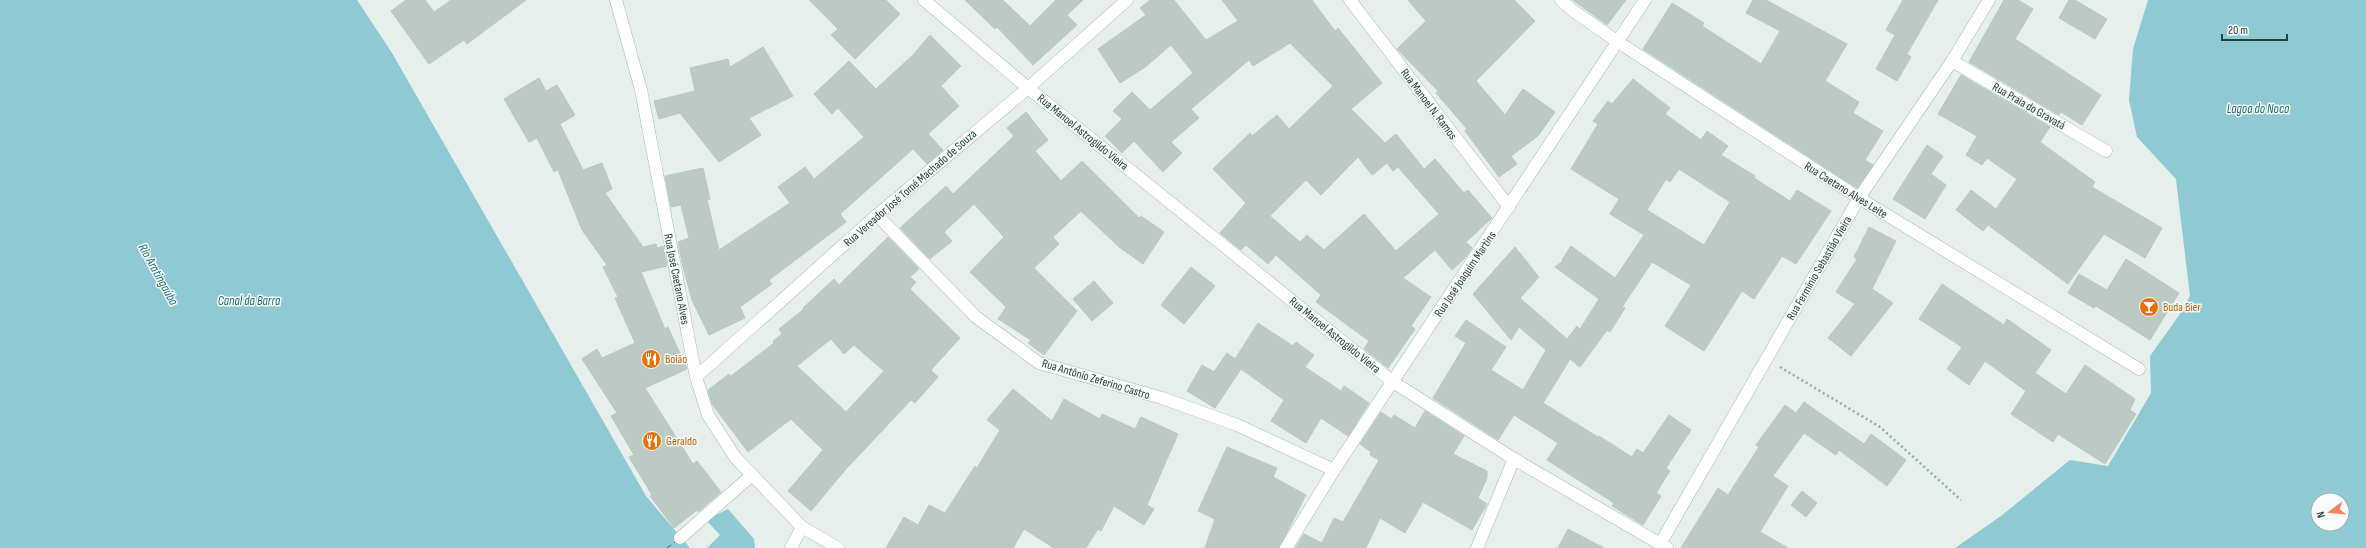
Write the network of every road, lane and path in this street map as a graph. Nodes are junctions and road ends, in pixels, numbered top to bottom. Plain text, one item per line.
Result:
1 (616, 0) edge
2 (924, 0) edge
3 (1127, 0) edge
4 (1350, 0) edge
5 (1561, 0) edge
6 (1645, 0) edge
7 (1989, 0) edge
8 (1618, 42) junction
9 (1952, 61) junction
10 (1028, 88) junction
11 (2106, 151) dead end
12 (1859, 198) junction
13 (1509, 207) junction
14 (877, 215) junction
15 (1766, 359) junction
16 (2139, 369) dead end
17 (696, 377) junction
18 (1393, 382) junction
19 (1514, 459) junction
20 (1334, 470) junction
21 (752, 475) junction
22 (1961, 500) dead end
23 (802, 527) junction
24 (680, 538) dead end
25 (1664, 546) edge
26 (791, 548) edge
27 (838, 548) edge
28 (1286, 548) edge
29 (1477, 548) edge

1 - 17 street, Rua José Caetano Alves
2 - 10 street, Rua Manoel Astrogildo Vieira
3 - 10 street, Rua Vereador José Tomé Machado de Souza
4 - 13 street, Rua Manoel N. Ramos
5 - 8 street, Rua Caetano Alves Leite
6 - 8 street, Rua José Joaquim Martins
7 - 9 street, Rua Ferminio Sebastião Vieira
8 - 12 street, Rua Caetano Alves Leite
8 - 13 street, Rua José Joaquim Martins
9 - 11 street, Rua Praia do Gravatá
9 - 12 street, Rua Ferminio Sebastião Vieira
10 - 14 street, Rua Vereador José Tomé Machado de Souza
10 - 18 street, Rua Manoel Astrogildo Vieira
12 - 15 street, Rua Ferminio Sebastião Vieira
12 - 16 street, Rua Caetano Alves Leite
13 - 18 street, Rua José Joaquim Martins
14 - 17 street, Rua Vereador José Tomé Machado de Souza
14 - 20 street, Rua Antônio Zeferino Castro
15 - 22 path
15 - 25 street, Rua Ferminio Sebastião Vieira
17 - 21 street, Rua José Caetano Alves
18 - 19 street, Rua Manoel Astrogildo Vieira
18 - 20 street, Rua José Joaquim Martins
19 - 25 street, Rua Manoel Astrogildo Vieira
19 - 29 street
20 - 28 street, Rua José Joaquim Martins
21 - 23 street, Rua José Caetano Alves
21 - 24 street
23 - 26 street
23 - 27 street, Rua José Caetano Alves

